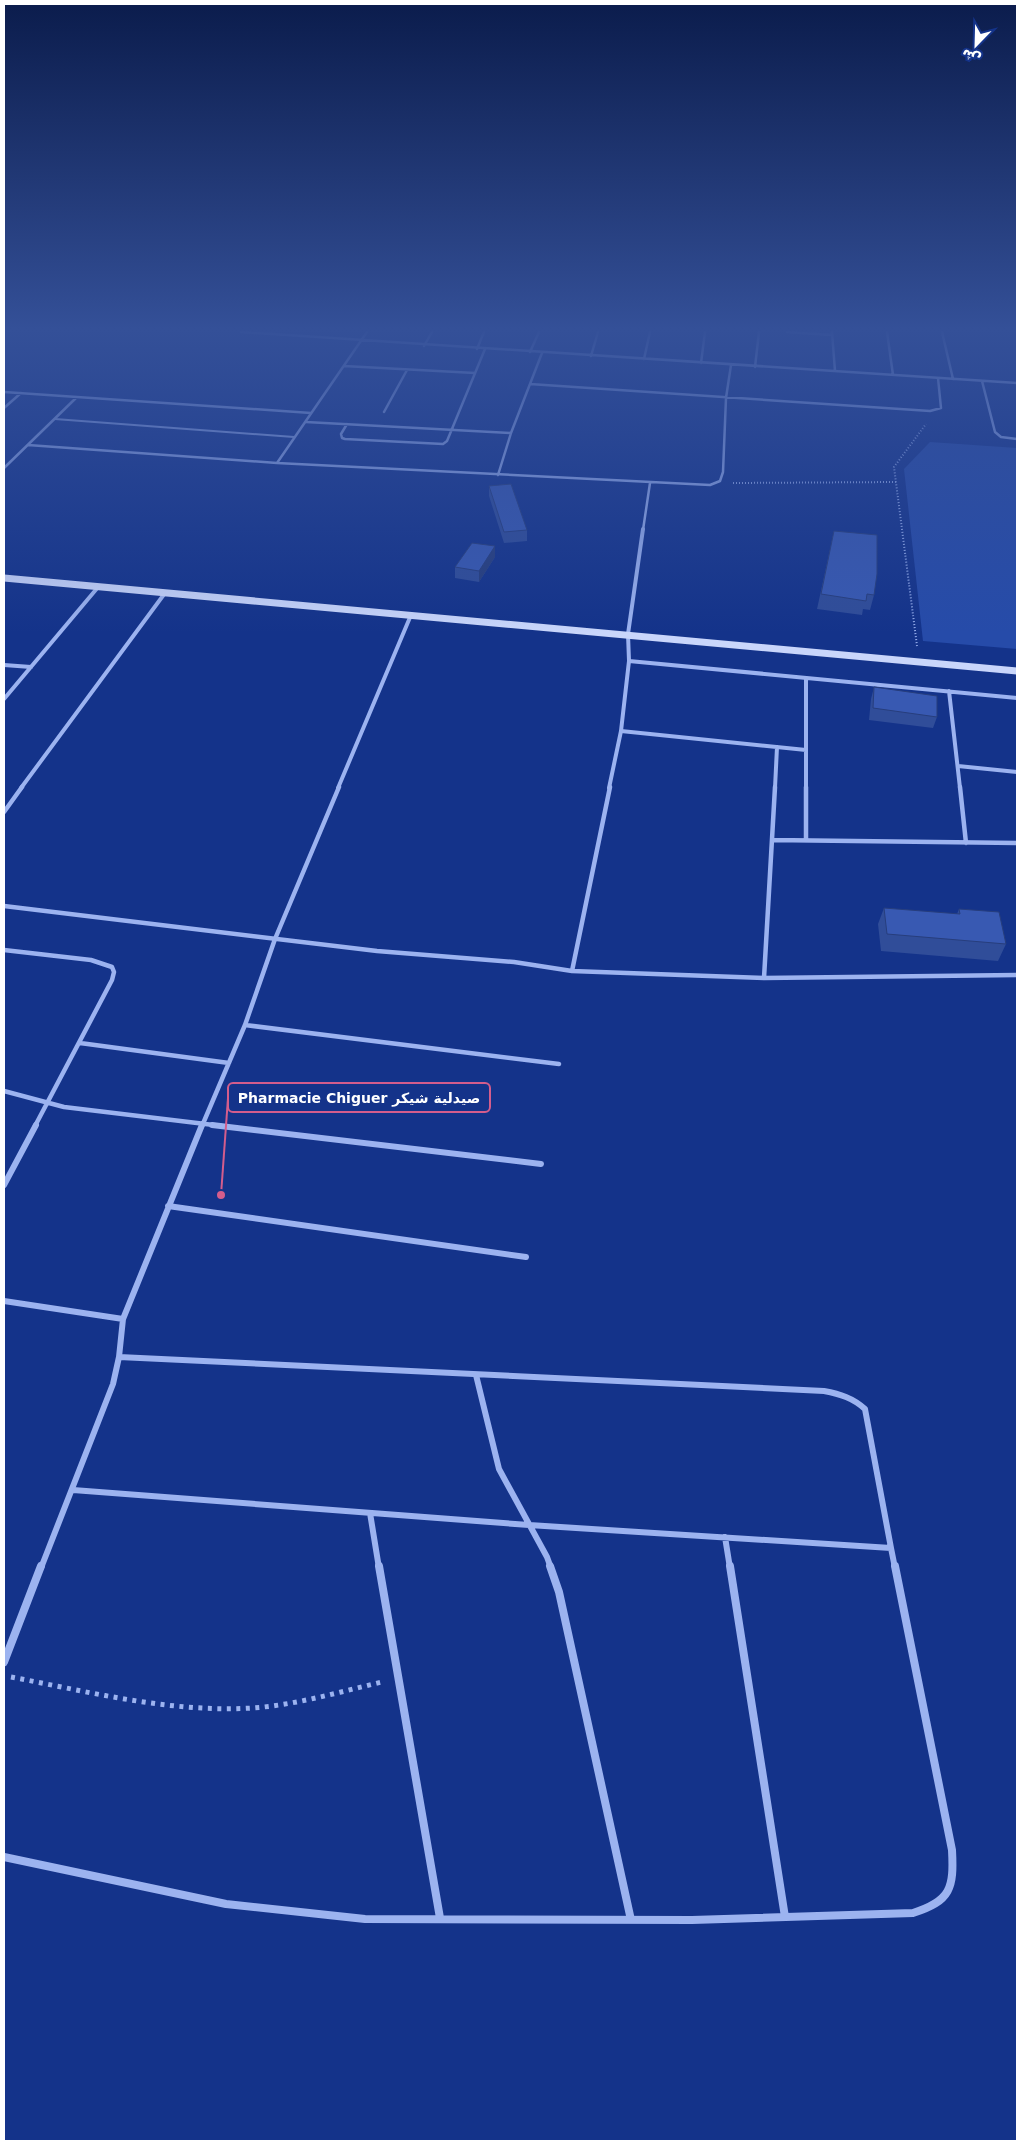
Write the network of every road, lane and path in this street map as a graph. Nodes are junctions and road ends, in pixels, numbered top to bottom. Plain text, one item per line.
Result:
1 (41, 432) edge
2 (229, 432) edge
3 (298, 432) edge
4 (342, 432) edge
5 (450, 432) edge
6 (493, 432) edge
7 (725, 432) edge
8 (920, 432) edge
9 (995, 432) edge
10 (511, 433) joint
11 (294, 437) junction
12 (1017, 439) edge
13 (28, 445) junction
14 (277, 463) junction
15 (4, 468) edge
16 (498, 475) junction
17 (896, 482) junction
18 (650, 483) junction
19 (717, 484) junction
20 (4, 578) edge
21 (99, 586) junction
22 (165, 593) junction
23 (412, 615) junction
24 (628, 634) junction
25 (628, 661) junction
26 (919, 662) junction
27 (4, 664) edge
28 (30, 667) junction
29 (1017, 671) edge
30 (806, 678) junction
31 (949, 691) junction
32 (1017, 698) edge
33 (4, 699) edge
34 (621, 731) junction
35 (776, 747) junction
36 (806, 750) junction
37 (958, 766) junction
38 (1017, 772) edge
39 (5, 810) edge
40 (772, 840) junction
41 (806, 840) junction
42 (966, 842) junction
43 (1017, 843) edge
44 (4, 906) edge
45 (275, 939) junction
46 (4, 950) edge
47 (572, 971) junction
48 (1017, 975) edge
49 (764, 978) junction
50 (245, 1025) junction
51 (80, 1043) junction
52 (228, 1063) junction
53 (558, 1064) dead end
54 (4, 1092) edge
55 (46, 1104) junction
56 (202, 1125) junction
57 (541, 1164) dead end
58 (4, 1185) edge
59 (168, 1206) junction
60 (526, 1257) dead end
61 (4, 1301) edge
62 (123, 1319) junction
63 (119, 1357) junction
64 (476, 1375) junction
65 (73, 1490) junction
66 (370, 1513) junction
67 (529, 1525) junction
68 (725, 1537) junction
69 (891, 1548) junction
70 (4, 1662) edge
71 (4, 1676) edge
72 (397, 1678) junction
73 (4, 1857) edge
74 (785, 1917) junction
75 (440, 1918) junction
76 (631, 1920) junction

1 - 13 street
2 - 11 lane
3 - 11 street
4 - 5 street
6 - 10 street
7 - 19 street
8 - 17 path
9 - 12 street
10 - 16 street
11 - 14 street
13 - 14 street
13 - 15 street
14 - 16 street
16 - 18 street
17 - 19 path
17 - 26 path
18 - 19 street
18 - 24 street
20 - 21 main road
21 - 22 main road
21 - 28 street
22 - 23 main road
22 - 39 street
23 - 24 main road
23 - 45 street
24 - 25 street
24 - 26 main road
25 - 30 street
25 - 34 street
26 - 29 main road
27 - 28 street
28 - 33 street
30 - 31 street
30 - 36 street
31 - 32 street
31 - 37 street
34 - 35 street
34 - 47 street
35 - 36 street
35 - 40 street
36 - 41 street
37 - 38 street
37 - 42 street
40 - 41 street
40 - 49 street
41 - 42 street
42 - 43 street
44 - 45 street
45 - 47 street
45 - 50 street
46 - 51 street
47 - 49 street
48 - 49 street
50 - 52 street
50 - 53 street
51 - 52 street
51 - 55 street
52 - 56 street
54 - 55 street
55 - 56 street
55 - 58 street
56 - 57 street
56 - 59 street
59 - 60 street
59 - 62 street
61 - 62 street
62 - 63 street
63 - 64 street
63 - 65 street
64 - 67 street
64 - 69 street
65 - 66 street
65 - 70 street
66 - 67 street
66 - 72 street
67 - 68 street
67 - 76 street
68 - 69 street
68 - 74 street
69 - 74 street
71 - 72 path
72 - 75 street
73 - 75 street
74 - 76 street
75 - 76 street

